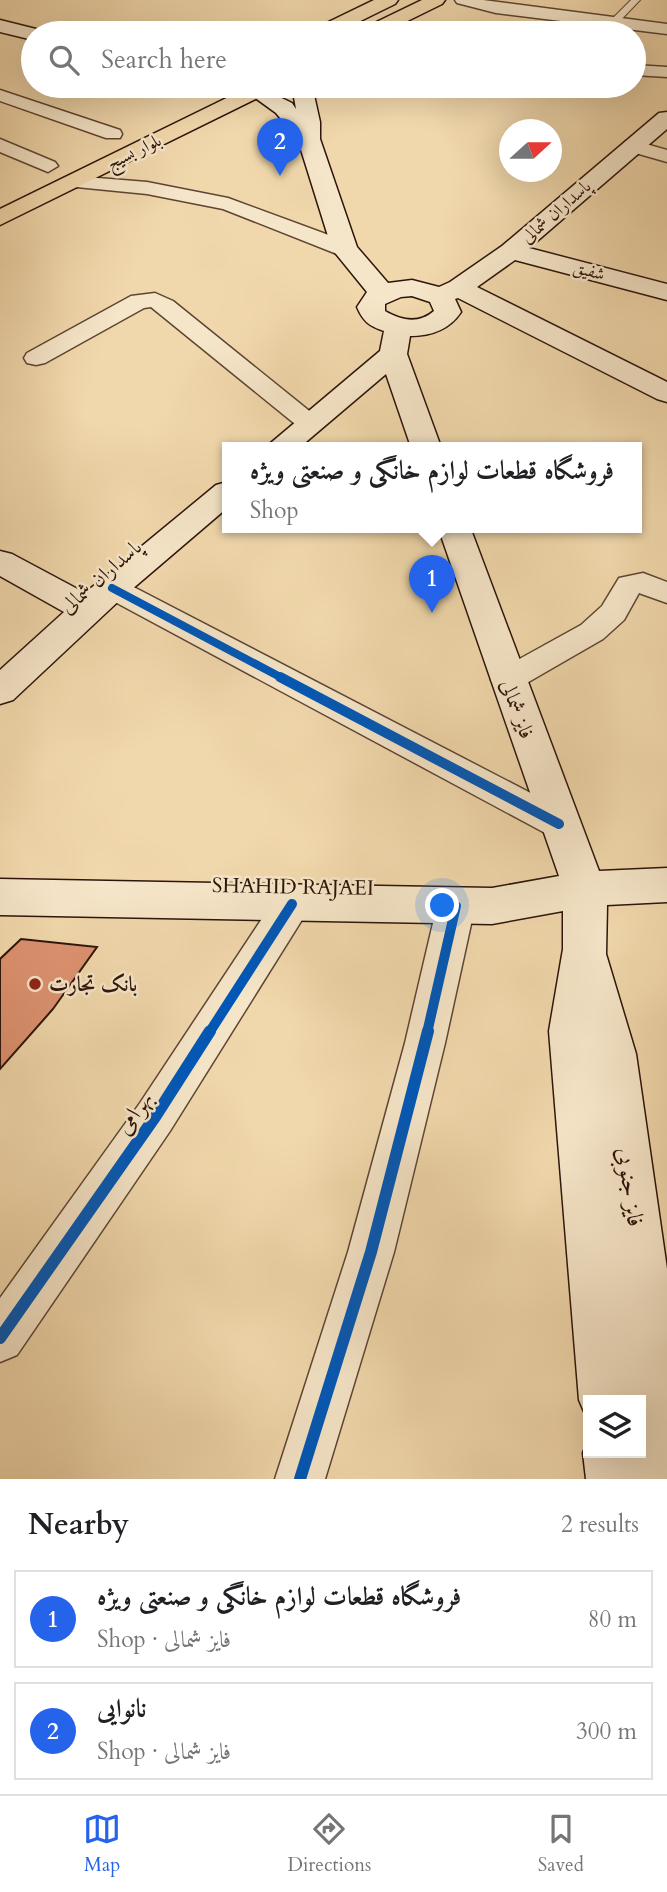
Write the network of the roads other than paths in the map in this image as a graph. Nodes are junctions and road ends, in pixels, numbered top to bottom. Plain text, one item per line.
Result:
1 (389, 0) edge
2 (436, 0) edge
3 (463, 0) edge
4 (636, 0) edge
5 (346, 21) edge
6 (393, 21) edge
7 (606, 21) edge
8 (615, 21) edge
9 (0, 26) edge
10 (646, 26) edge
11 (667, 29) edge
12 (21, 31) edge
13 (646, 71) edge
14 (667, 72) edge
15 (0, 95) edge
16 (237, 98) edge
17 (270, 98) edge
18 (304, 98) edge
19 (667, 118) edge
20 (138, 122) dead end
21 (113, 134) junction
22 (309, 139) junction
23 (0, 145) edge
24 (632, 146) junction
25 (667, 156) edge
26 (48, 166) junction
27 (24, 178) dead end
28 (73, 182) junction
29 (3, 213) edge
30 (345, 249) junction
31 (511, 251) junction
32 (449, 292) junction
33 (667, 292) edge
34 (382, 293) junction
35 (396, 340) junction
36 (36, 358) dead end
37 (667, 393) edge
38 (309, 423) junction
39 (287, 442) edge
40 (424, 442) edge
41 (222, 496) edge
42 (456, 533) edge
43 (0, 562) edge
44 (667, 593) edge
45 (100, 599) junction
46 (507, 680) junction
47 (0, 691) edge
48 (559, 824) junction
49 (667, 885) edge
50 (585, 889) junction
51 (0, 897) edge
52 (292, 904) junction
53 (456, 906) junction
54 (585, 949) junction
55 (0, 1338) edge
56 (607, 1395) edge
57 (613, 1458) edge
58 (667, 1469) edge
59 (300, 1479) edge
60 (615, 1479) edge

1 - 5 main road
2 - 6 main road
3 - 7 street
4 - 8 lane
9 - 12 main road
10 - 11 street
13 - 14 street
15 - 21 street
16 - 28 main road, بلوار بسیج
17 - 22 main road
18 - 22 main road
19 - 24 main road, پاسداران شمالی
20 - 21 main road, بلوار بسیج
21 - 26 main road, بلوار بسیج
22 - 30 main road
23 - 26 street
24 - 25 street
24 - 31 main road, پاسداران شمالی
26 - 27 main road, بلوار بسیج
28 - 29 main road, بلوار بسیج
28 - 30 street
30 - 34 main road
31 - 32 main road, پاسداران شمالی
31 - 33 main road, شفیق
32 - 34 main road
32 - 35 main road
32 - 37 main road
34 - 35 main road
35 - 38 main road
35 - 40 main road
36 - 38 street
38 - 39 main road
41 - 45 main road, پاسداران شمالی
42 - 46 main road, فایز شمالی
43 - 45 main road
44 - 46 street
45 - 47 main road, پاسداران شمالی
45 - 48 street
46 - 48 main road, فایز شمالی
48 - 50 main road, فایز شمالی
49 - 50 main road, SHAHID RAJAEI
50 - 53 main road, SHAHID RAJAEI
50 - 54 main road, فایز جنوبی
51 - 52 main road, SHAHID RAJAEI
52 - 53 main road, SHAHID RAJAEI
52 - 55 street, بهرامی
53 - 59 street
54 - 56 main road, فایز جنوبی
54 - 58 main road, فایز جنوبی
57 - 60 main road

